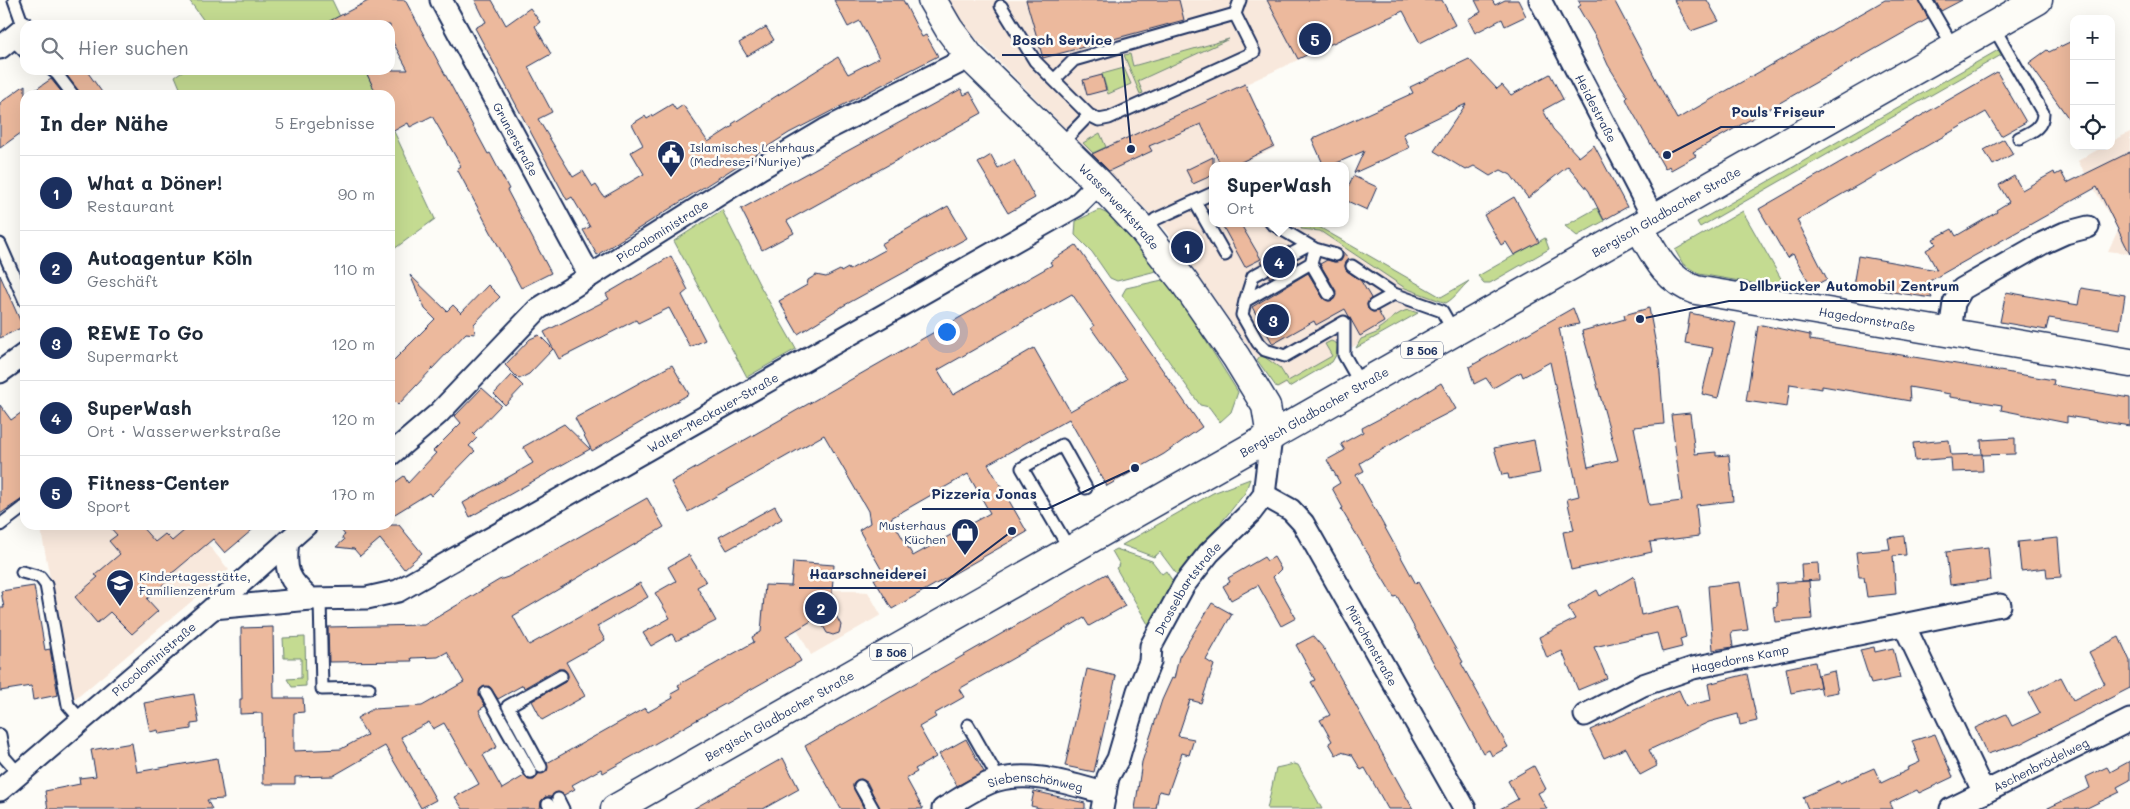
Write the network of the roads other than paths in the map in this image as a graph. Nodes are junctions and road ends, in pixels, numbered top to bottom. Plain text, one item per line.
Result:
1 (14, 0) edge
2 (441, 0) edge
3 (932, 0) edge
4 (1240, 0) edge
5 (1540, 0) edge
6 (1926, 0) edge
7 (2038, 0) edge
8 (1002, 6) dead end
9 (1235, 14) junction
10 (1993, 26) junction
11 (11, 42) edge
12 (1954, 48) junction
13 (970, 57) junction
14 (59, 75) edge
15 (1054, 80) junction
16 (69, 90) edge
17 (1089, 115) junction
18 (2019, 138) dead end
19 (1060, 145) junction
20 (1099, 183) junction
21 (1209, 195) edge
22 (1195, 202) junction
23 (1646, 223) junction
24 (1209, 227) edge
25 (1209, 227) edge
26 (1278, 227) edge
27 (2088, 227) dead end
28 (1143, 230) junction
29 (0, 244) edge
30 (1312, 247) junction
31 (1293, 253) dead end
32 (1225, 255) dead end
33 (1336, 255) dead end
34 (1311, 263) junction
35 (1352, 266) dead end
36 (1264, 270) dead end
37 (590, 276) junction
38 (20, 290) edge
39 (1328, 294) dead end
40 (1394, 294) junction
41 (1245, 301) junction
42 (1374, 305) dead end
43 (1454, 332) junction
44 (1950, 332) junction
45 (1247, 350) junction
46 (20, 358) edge
47 (2130, 363) edge
48 (0, 372) edge
49 (1361, 385) junction
50 (1272, 436) junction
51 (395, 451) edge
52 (1086, 488) dead end
53 (1264, 495) junction
54 (20, 510) edge
55 (0, 525) edge
56 (300, 530) edge
57 (288, 541) junction
58 (1070, 550) junction
59 (22, 572) dead end
60 (315, 600) junction
61 (2000, 605) dead end
62 (213, 608) junction
63 (1904, 625) junction
64 (561, 676) dead end
65 (369, 688) dead end
66 (486, 693) dead end
67 (1585, 715) dead end
68 (2130, 720) edge
69 (82, 721) junction
70 (968, 725) dead end
71 (0, 735) edge
72 (19, 774) junction
73 (997, 780) junction
74 (860, 786) dead end
75 (0, 790) edge
76 (1984, 794) junction
77 (1103, 801) edge
78 (615, 809) edge
79 (873, 809) edge
80 (943, 809) edge
81 (1465, 809) edge
82 (1951, 809) edge

1 - 11 lane
2 - 37 street, Grunerstraße
3 - 13 main road, Wasserwerkstraße
4 - 9 lane
5 - 23 street, Heidestraße
6 - 12 lane
7 - 10 main road, Bergisch Gladbacher Straße / B 506
8 - 15 lane
9 - 15 lane
9 - 17 lane
10 - 12 main road, Bergisch Gladbacher Straße / B 506
10 - 18 lane
12 - 23 main road, Bergisch Gladbacher Straße / B 506
13 - 19 main road, Wasserwerkstraße
13 - 37 street, Piccoloministraße
14 - 16 lane
15 - 17 lane
17 - 19 lane
19 - 20 main road, Wasserwerkstraße
20 - 28 main road, Wasserwerkstraße
20 - 60 street, Walter-Meckauer-Straße
21 - 22 lane
22 - 24 lane
22 - 28 lane
23 - 43 main road, Bergisch Gladbacher Straße / B 506
23 - 44 main road, Hagedornstraße
25 - 32 lane
26 - 30 lane
27 - 44 street
28 - 45 main road, Wasserwerkstraße
29 - 38 lane
30 - 31 lane
30 - 33 lane
30 - 34 lane
34 - 39 lane
34 - 41 lane
35 - 40 lane
36 - 41 lane
37 - 51 street, Piccoloministraße
40 - 42 lane
40 - 43 lane
41 - 45 lane
43 - 49 main road, Bergisch Gladbacher Straße / B 506
44 - 47 main road, Hagedornstraße
45 - 49 lane
45 - 50 main road, Wasserwerkstraße
46 - 48 street
49 - 50 main road, Bergisch Gladbacher Straße / B 506
50 - 53 street
50 - 58 main road, Bergisch Gladbacher Straße / B 506
52 - 58 lane
53 - 77 street, Drosselbartstraße
53 - 81 street, Märchenstraße
54 - 55 lane
56 - 57 street, Piccoloministraße
57 - 60 street
57 - 62 street, Piccoloministraße
58 - 78 main road, Bergisch Gladbacher Straße / B 506
59 - 69 lane
60 - 62 street, Walter-Meckauer-Straße
60 - 65 lane
61 - 63 street, Hagedorns Kamp
62 - 69 street, Piccoloministraße
63 - 67 street, Hagedorns Kamp
63 - 76 street
64 - 66 lane
68 - 76 street, Aschenbrödelweg
69 - 72 street, Piccoloministraße
70 - 73 lane
71 - 72 lane
72 - 75 street, Piccoloministraße
73 - 77 street, Siebenschönweg
73 - 80 street, Siebenschönweg
74 - 79 lane
76 - 82 street, Aschenbrödelweg

